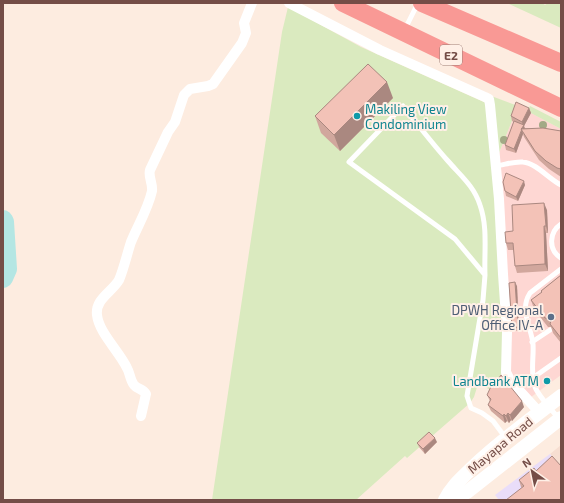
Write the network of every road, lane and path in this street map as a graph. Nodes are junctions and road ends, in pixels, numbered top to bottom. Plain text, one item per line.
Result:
1 (252, 3) edge
2 (289, 3) edge
3 (342, 3) edge
4 (418, 3) edge
5 (422, 3) edge
6 (403, 32) junction
7 (561, 63) edge
8 (561, 108) edge
9 (495, 166) junction
10 (561, 185) edge
11 (561, 224) edge
12 (561, 258) edge
13 (561, 269) edge
14 (484, 275) junction
15 (550, 330) edge
16 (532, 342) junction
17 (561, 358) edge
18 (534, 377) junction
19 (561, 396) edge
20 (544, 409) junction
21 (141, 416) dead end
22 (560, 419) edge
23 (506, 438) junction
24 (444, 500) edge
25 (450, 500) edge

1 - 21 street
2 - 9 street
3 - 6 highway, E2
4 - 6 lane
5 - 7 highway
6 - 8 highway, E2
9 - 10 lane
9 - 20 street
11 - 12 lane
13 - 16 lane
14 - 14 lane
14 - 23 lane
15 - 16 lane
16 - 18 lane
17 - 18 lane
18 - 20 lane
19 - 20 main road, Mayapa Road
20 - 22 lane
20 - 23 main road, Mayapa Road
22 - 25 main road, Mayapa Road
23 - 24 main road, Mayapa Road

